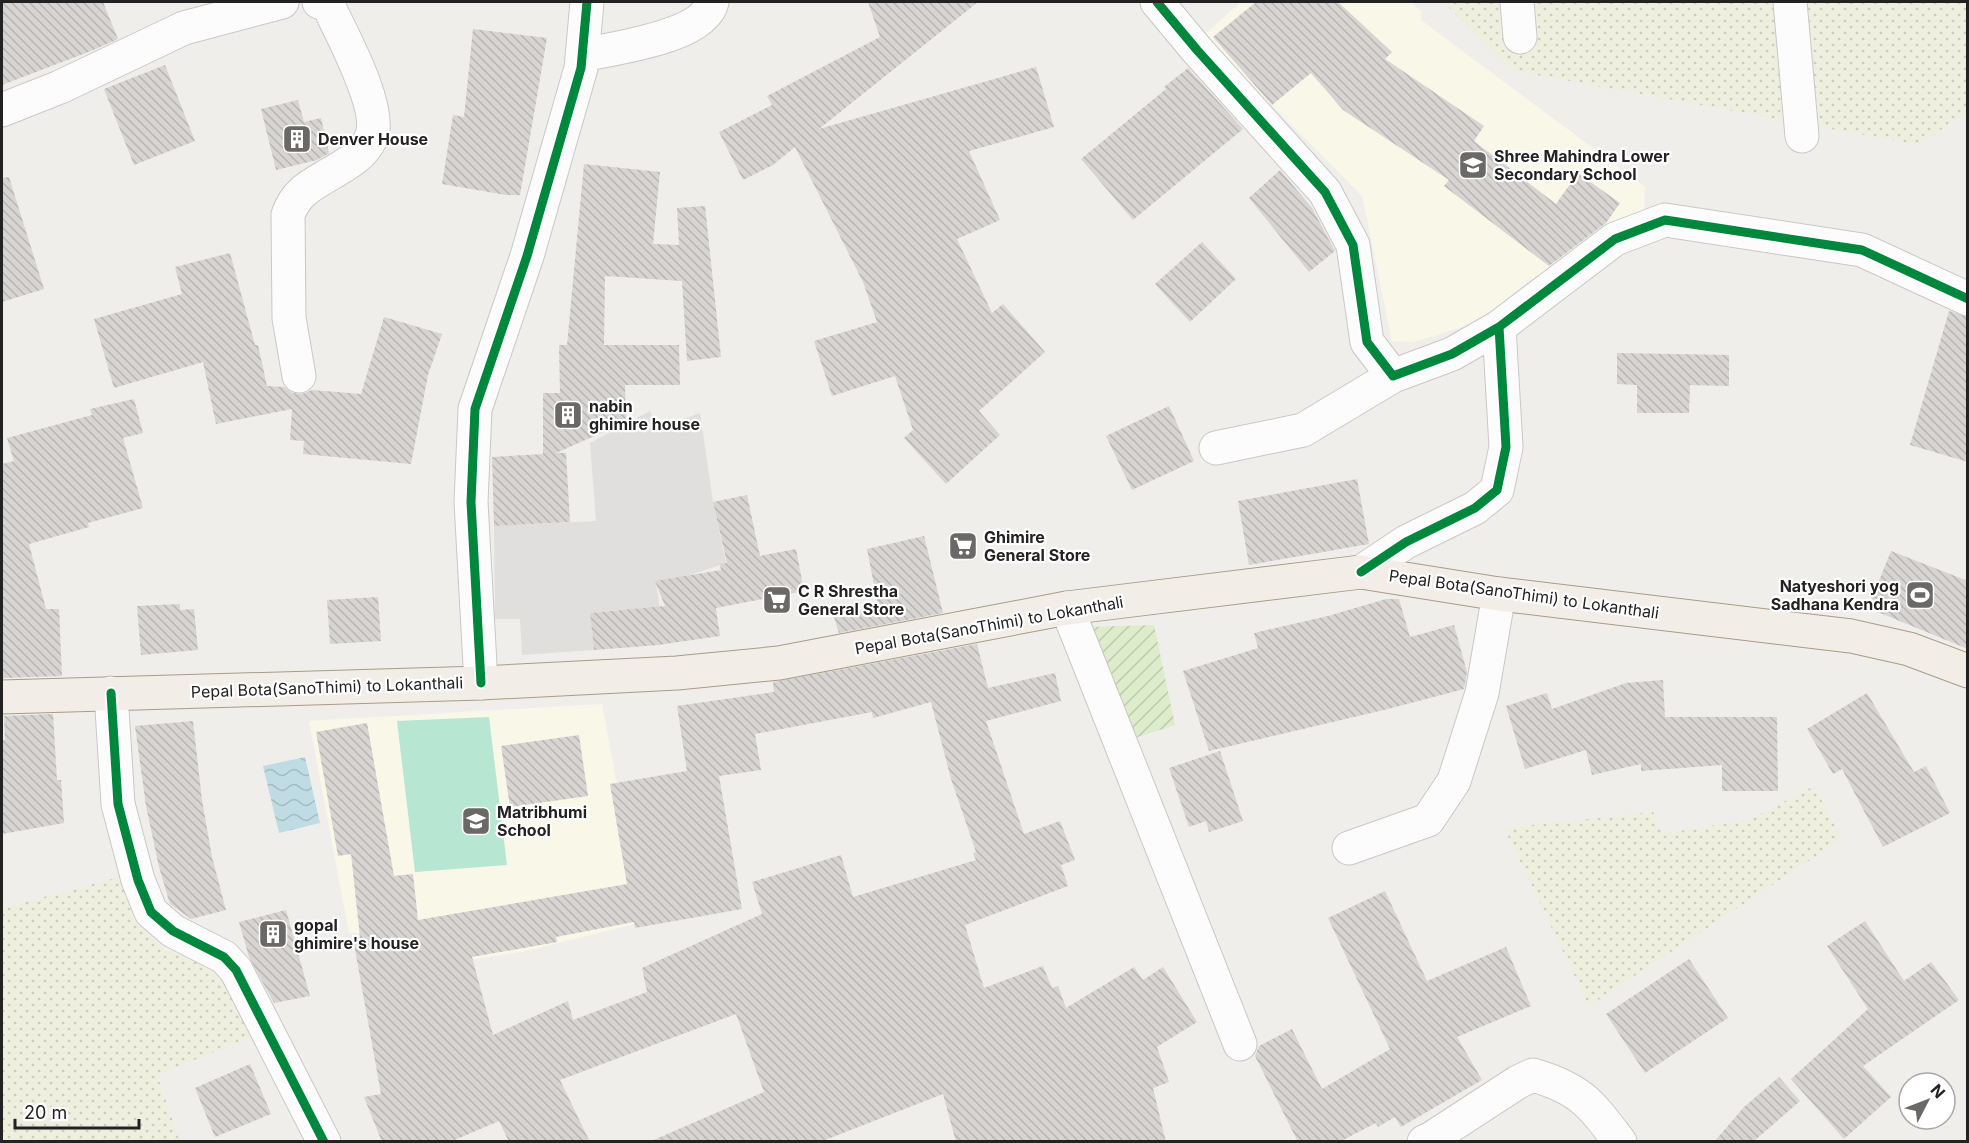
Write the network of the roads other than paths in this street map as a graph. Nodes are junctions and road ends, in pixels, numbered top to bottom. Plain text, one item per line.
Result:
1 (282, 2) edge
2 (319, 2) edge
3 (587, 2) edge
4 (712, 2) edge
5 (1157, 2) edge
6 (1517, 2) edge
7 (1790, 2) edge
8 (1520, 37) dead end
9 (583, 55) junction
10 (2, 110) edge
11 (1802, 136) dead end
12 (1968, 299) edge
13 (1500, 327) junction
14 (299, 376) dead end
15 (1393, 376) junction
16 (1216, 448) dead end
17 (1361, 572) junction
18 (1499, 594) junction
19 (1067, 608) junction
20 (1968, 671) edge
21 (481, 683) junction
22 (111, 693) junction
23 (2, 697) edge
24 (1349, 848) dead end
25 (1240, 1044) dead end
26 (1424, 1141) edge
27 (324, 1142) edge
28 (1620, 1142) edge

1 - 10 street
2 - 14 street
3 - 9 street
4 - 9 street
5 - 15 street
6 - 8 street
7 - 11 street
9 - 21 street
12 - 13 street
13 - 15 street
13 - 17 street
15 - 16 street
17 - 18 main road, Pepal Bota(SanoThimi) to Lokanthali
17 - 19 main road, Pepal Bota(SanoThimi) to Lokanthali
18 - 20 main road, Pepal Bota(SanoThimi) to Lokanthali
18 - 24 street
19 - 21 main road, Pepal Bota(SanoThimi) to Lokanthali
19 - 25 street
21 - 22 main road, Pepal Bota(SanoThimi) to Lokanthali
22 - 23 main road, Pepal Bota(SanoThimi) to Lokanthali
22 - 27 street
26 - 28 street

